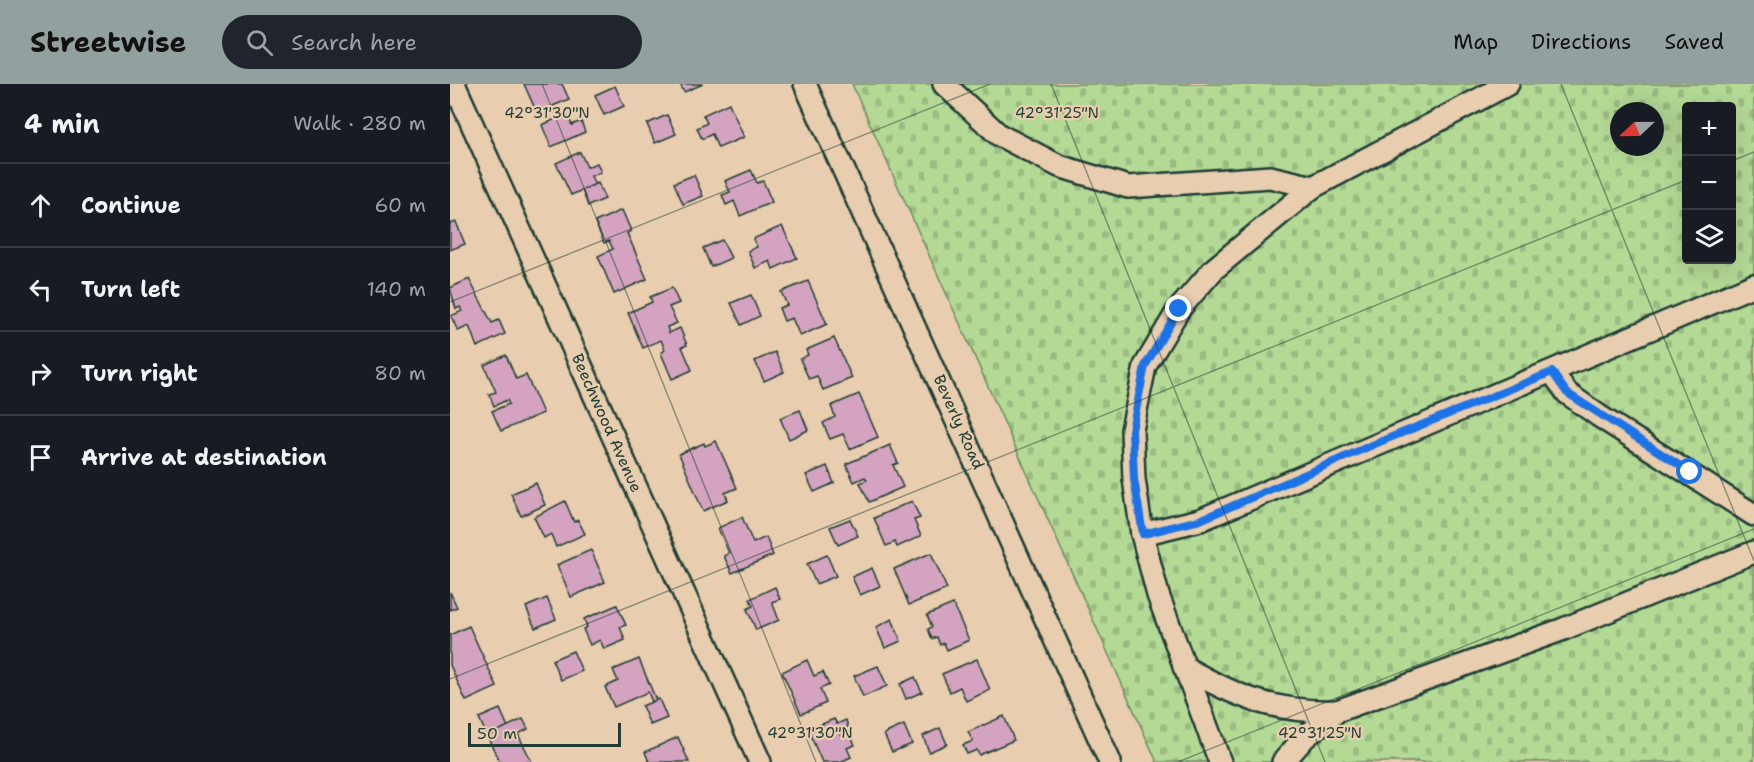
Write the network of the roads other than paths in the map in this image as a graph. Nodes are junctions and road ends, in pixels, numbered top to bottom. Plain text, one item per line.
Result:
1 (454, 84) edge
2 (805, 84) edge
3 (944, 84) edge
4 (1508, 84) edge
5 (1313, 187) junction
6 (1754, 285) edge
7 (1552, 372) junction
8 (1754, 515) edge
9 (1143, 534) junction
10 (1754, 552) edge
11 (1184, 667) junction
12 (1337, 711) junction
13 (759, 762) edge
14 (1110, 762) edge
15 (1220, 762) edge
16 (1283, 762) edge

1 - 13 street, Beechwood Avenue
2 - 14 street, Beverly Road
3 - 5 street
4 - 5 street
5 - 9 street
6 - 7 street
7 - 8 street
7 - 9 street
9 - 11 street
10 - 12 street
11 - 12 street
11 - 15 street
12 - 16 street

